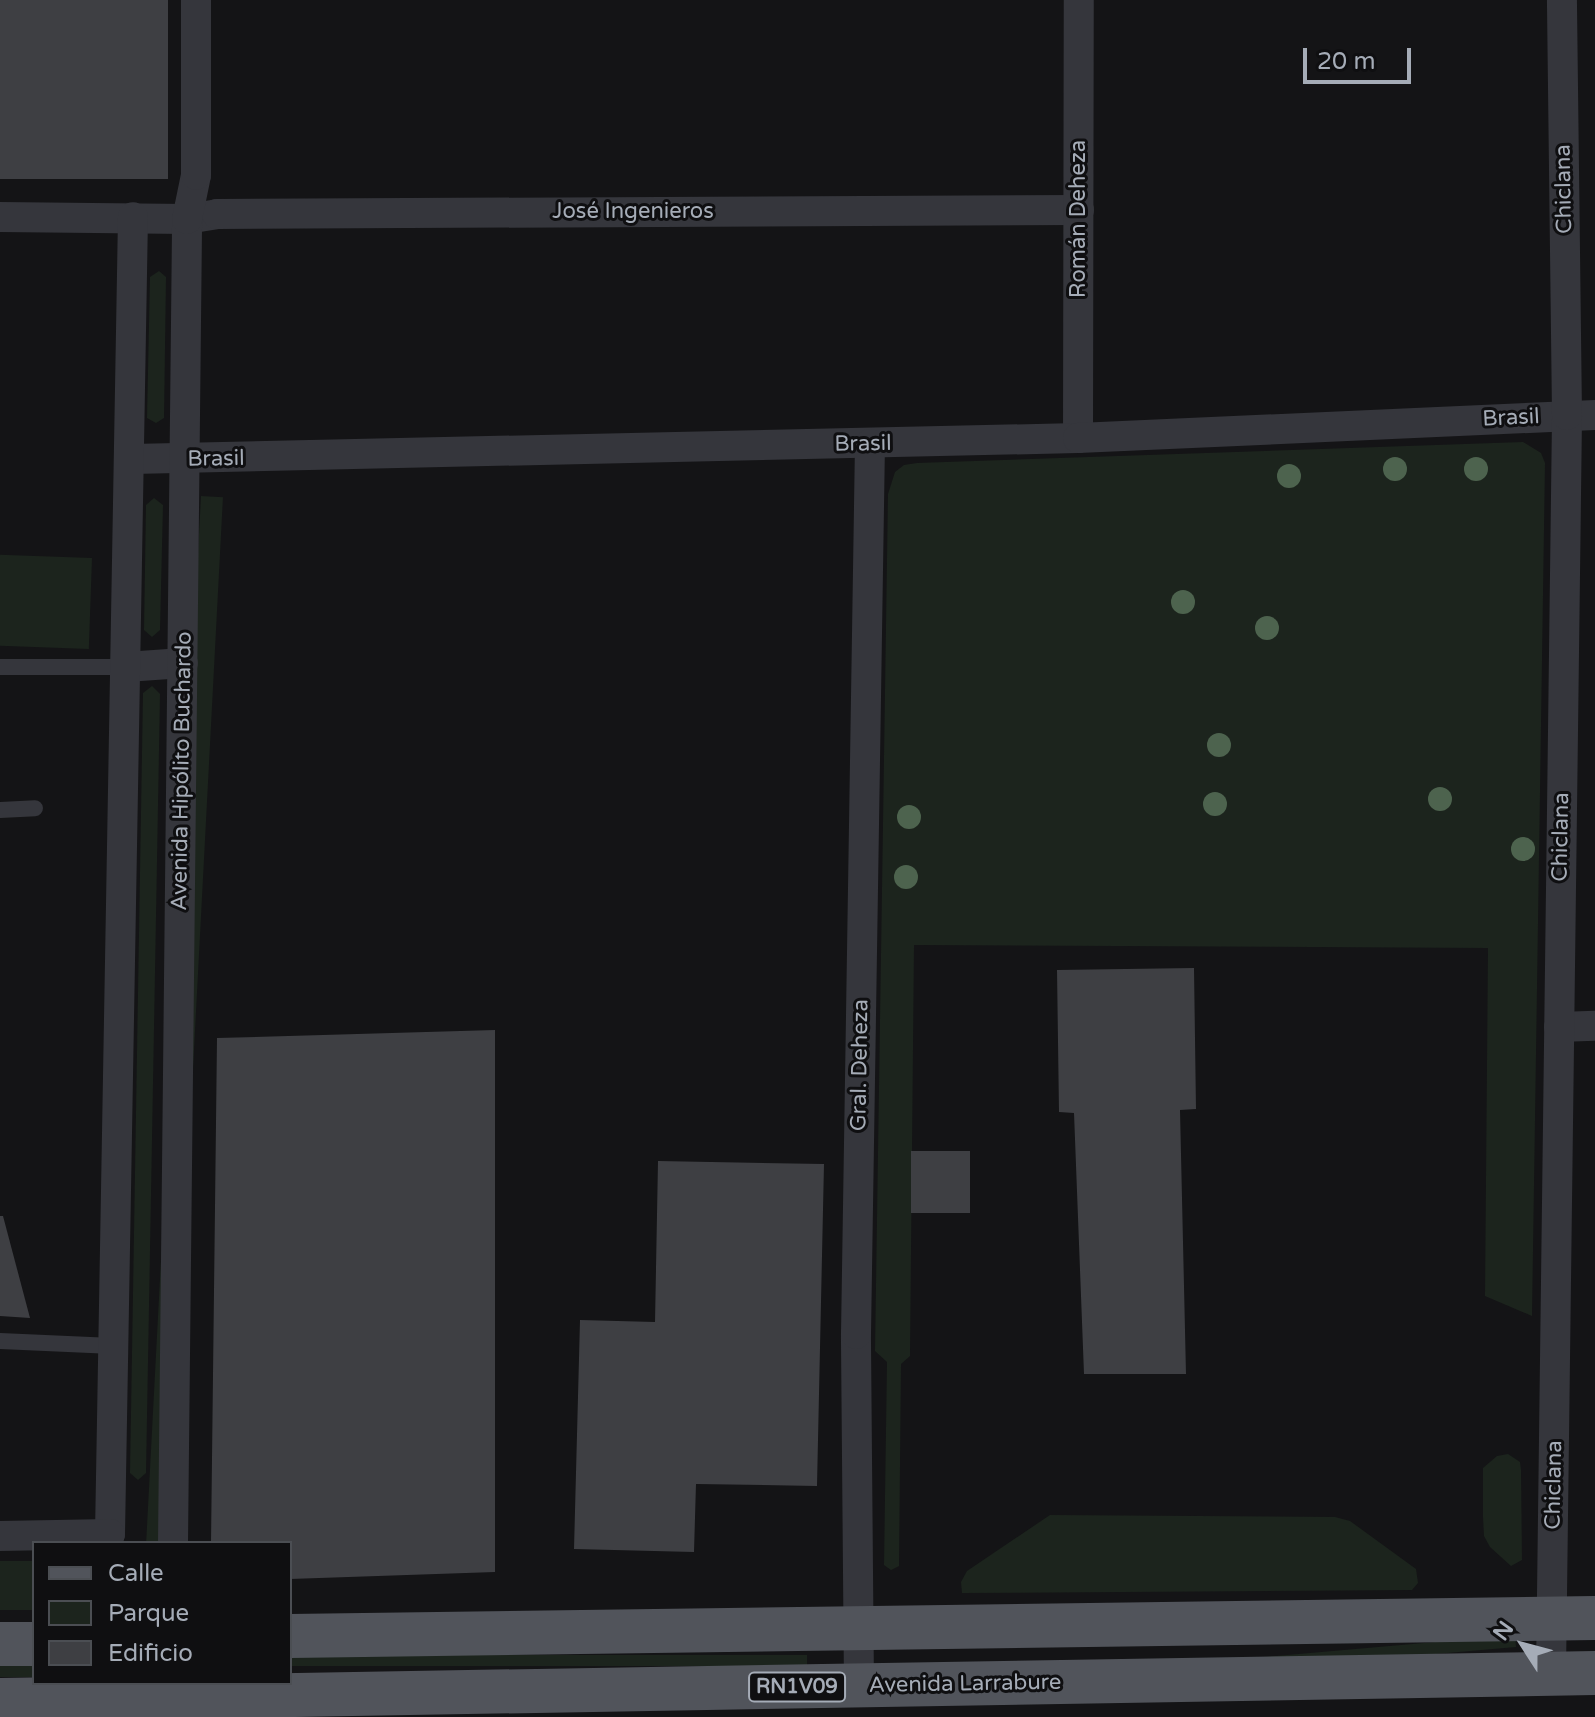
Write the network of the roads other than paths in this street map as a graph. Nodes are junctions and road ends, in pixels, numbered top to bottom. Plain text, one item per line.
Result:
1 (196, 0) edge
2 (1079, 0) edge
3 (1562, 0) edge
4 (1079, 210) junction
5 (0, 217) edge
6 (133, 217) junction
7 (187, 219) junction
8 (1581, 415) edge
9 (1078, 438) junction
10 (870, 444) junction
11 (132, 459) junction
12 (187, 460) junction
13 (183, 663) junction
14 (0, 667) edge
15 (126, 667) junction
16 (35, 808) dead end
17 (0, 810) edge
18 (1595, 1026) edge
19 (1559, 1027) junction
20 (0, 1341) edge
21 (113, 1346) junction
22 (0, 1536) edge
23 (112, 1538) edge
24 (173, 1541) edge
25 (1574, 1618) edge
26 (859, 1627) junction
27 (292, 1636) edge
28 (0, 1644) edge
29 (32, 1644) edge
30 (1551, 1673) junction
31 (1595, 1673) edge
32 (859, 1686) junction
33 (189, 1689) edge
34 (0, 1700) edge

1 - 7 street, Avenida Hipólito Buchardo
2 - 4 street, Román Deheza
3 - 8 street, Chiclana
4 - 7 street, José Ingenieros
4 - 9 street, Román Deheza
5 - 6 street
6 - 7 street
6 - 11 street
7 - 12 street, Avenida Hipólito Buchardo
8 - 9 street, Brasil
8 - 19 street, Chiclana
9 - 10 street, Brasil
10 - 12 street, Brasil
10 - 26 street, Gral. Deheza
11 - 12 street, Brasil
11 - 15 street
12 - 13 street, Avenida Hipólito Buchardo
13 - 15 street
13 - 24 street, Avenida Hipólito Buchardo
14 - 15 lane
15 - 21 street
16 - 17 lane
18 - 19 street
19 - 25 street, Chiclana
20 - 21 lane
21 - 23 street
22 - 23 street
25 - 26 main road
25 - 30 street, Chiclana
26 - 27 main road
26 - 32 street, Gral. Deheza
28 - 29 main road
30 - 31 main road, Avenida Larrabure / RN1V09
30 - 32 main road, Avenida Larrabure / RN1V09
32 - 33 main road, Avenida Larrabure / RN1V09
33 - 34 main road, Avenida Larrabure / RN1V09

